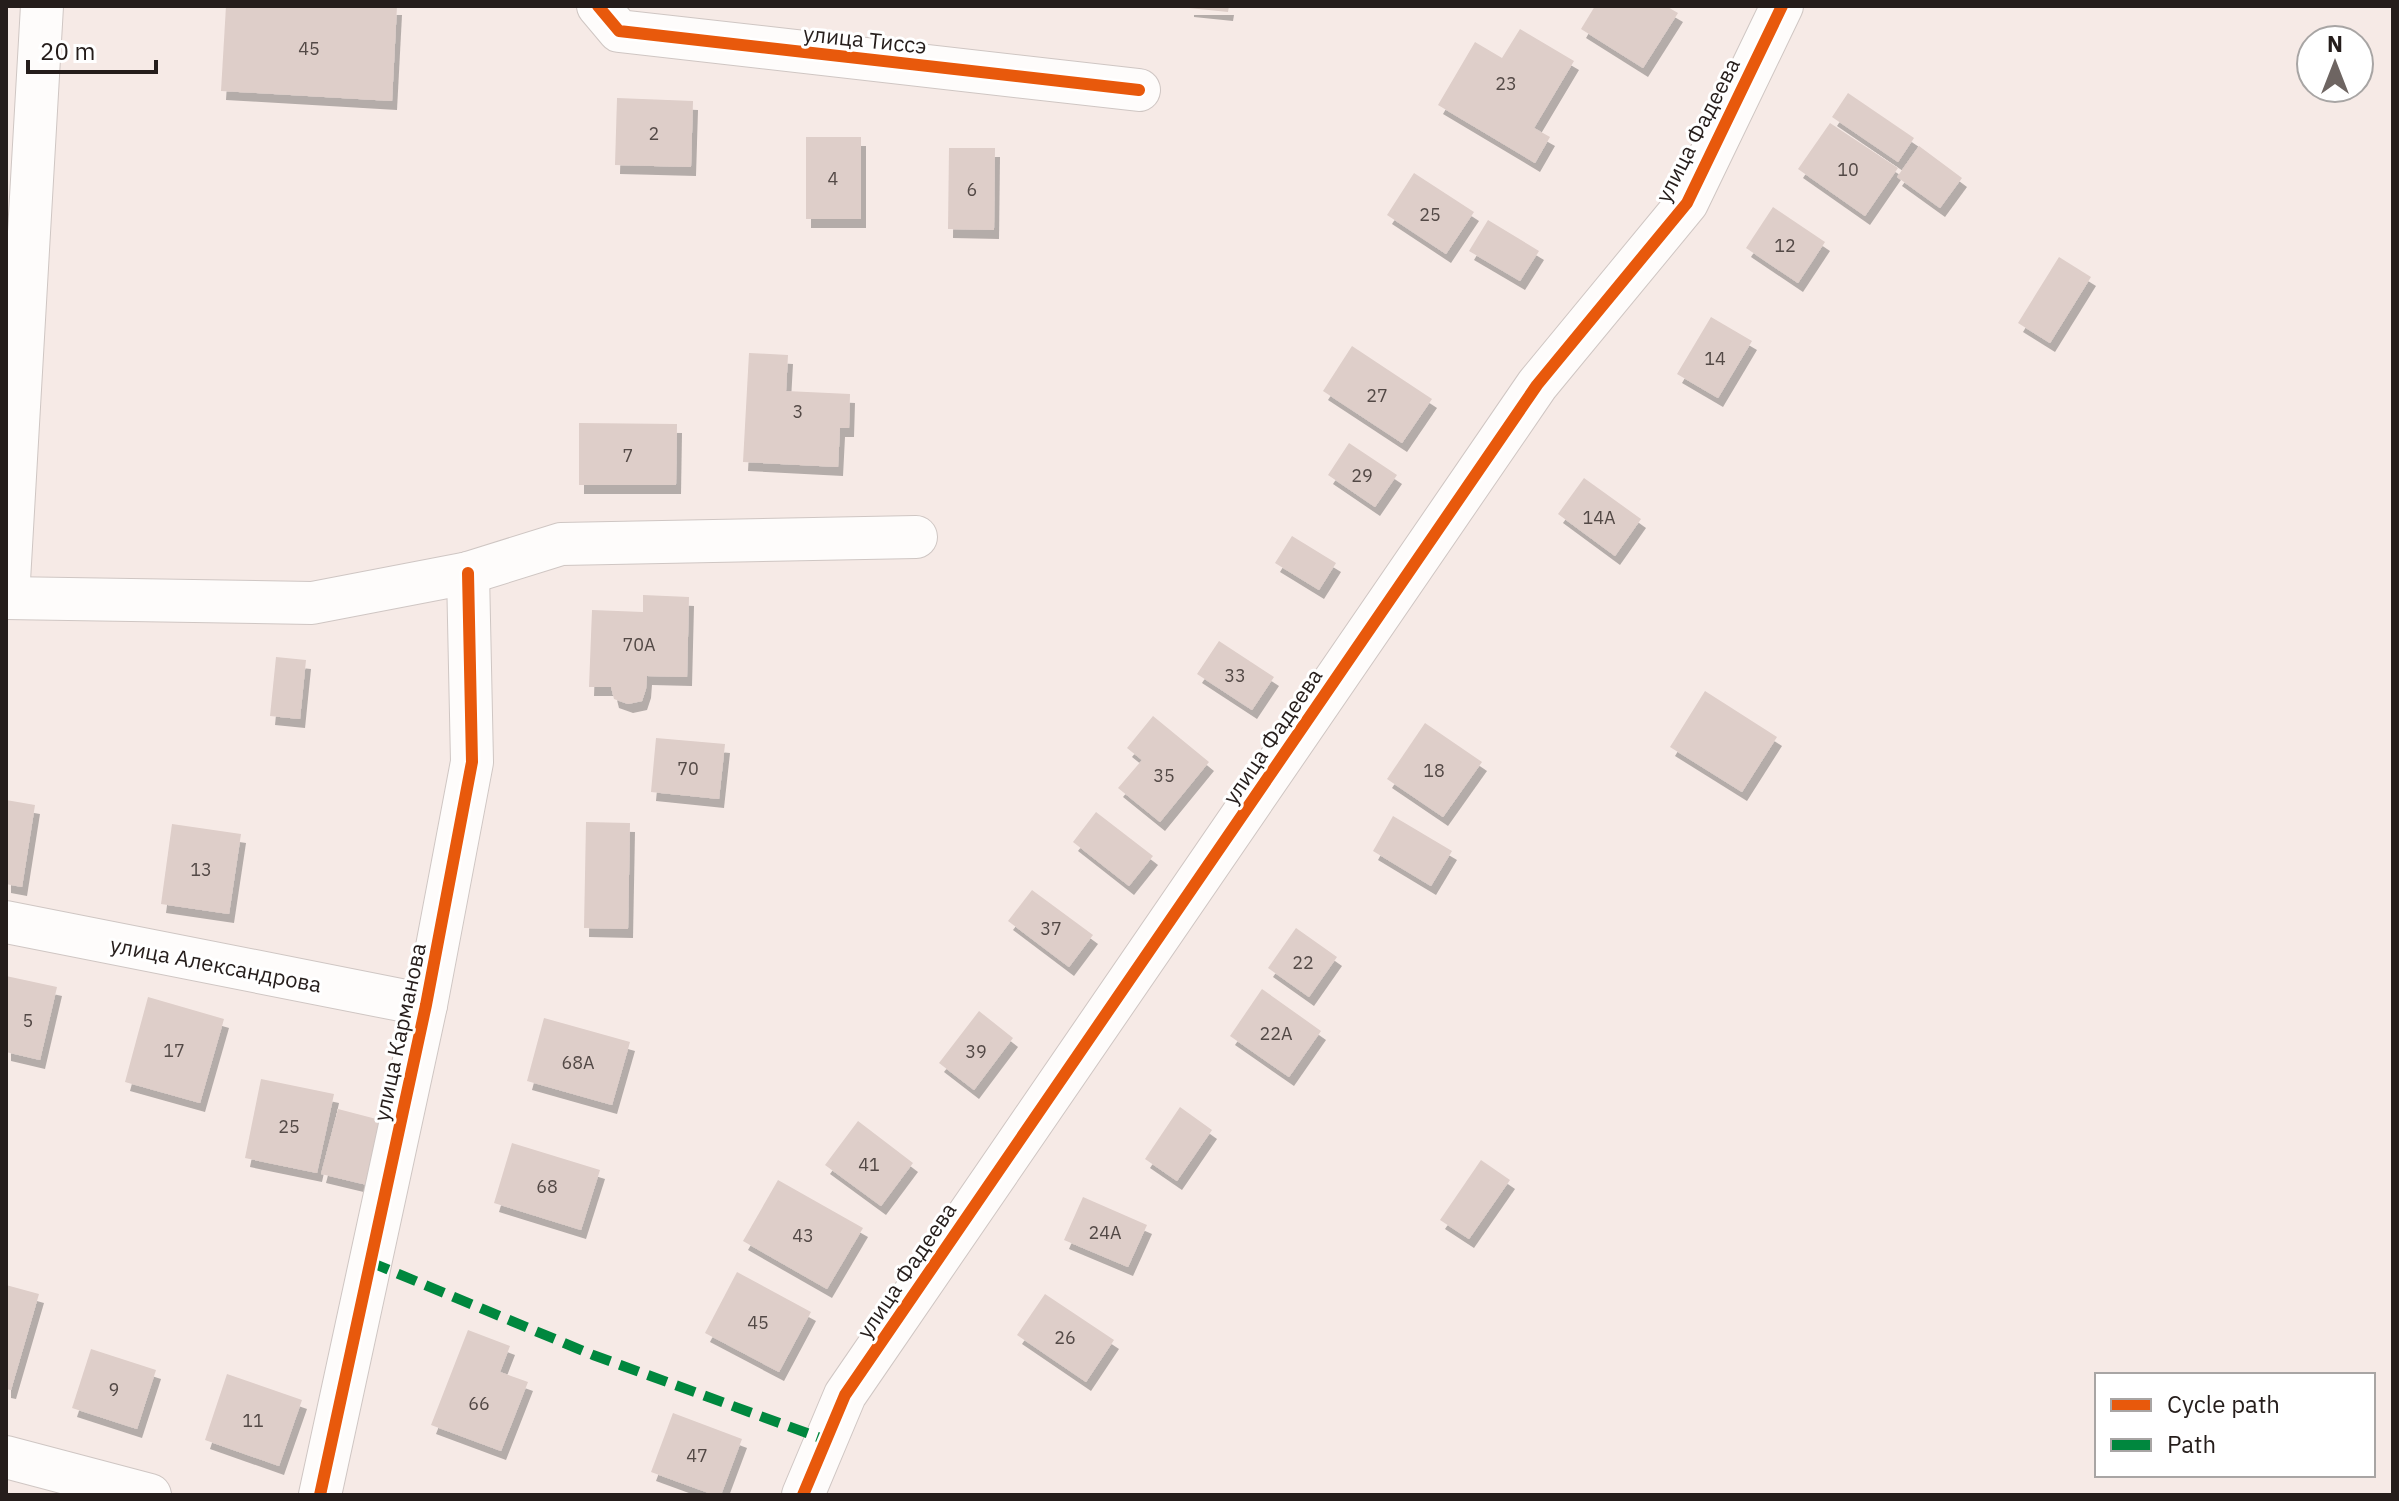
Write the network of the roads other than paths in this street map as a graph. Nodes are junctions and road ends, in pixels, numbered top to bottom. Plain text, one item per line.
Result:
1 (42, 6) edge
2 (598, 6) edge
3 (1782, 6) edge
4 (1139, 90) dead end
5 (916, 537) dead end
6 (468, 573) junction
7 (7, 598) edge
8 (6, 922) edge
9 (426, 1005) junction
10 (6, 1457) edge
11 (150, 1495) edge
12 (320, 1495) edge
13 (803, 1495) edge

1 - 7 street
2 - 4 street, улица Тиссэ
3 - 13 street, улица Фадеева
5 - 6 street
6 - 7 street
6 - 9 street, улица Карманова
8 - 9 street, улица Александрова
9 - 12 street, улица Карманова
10 - 11 street

